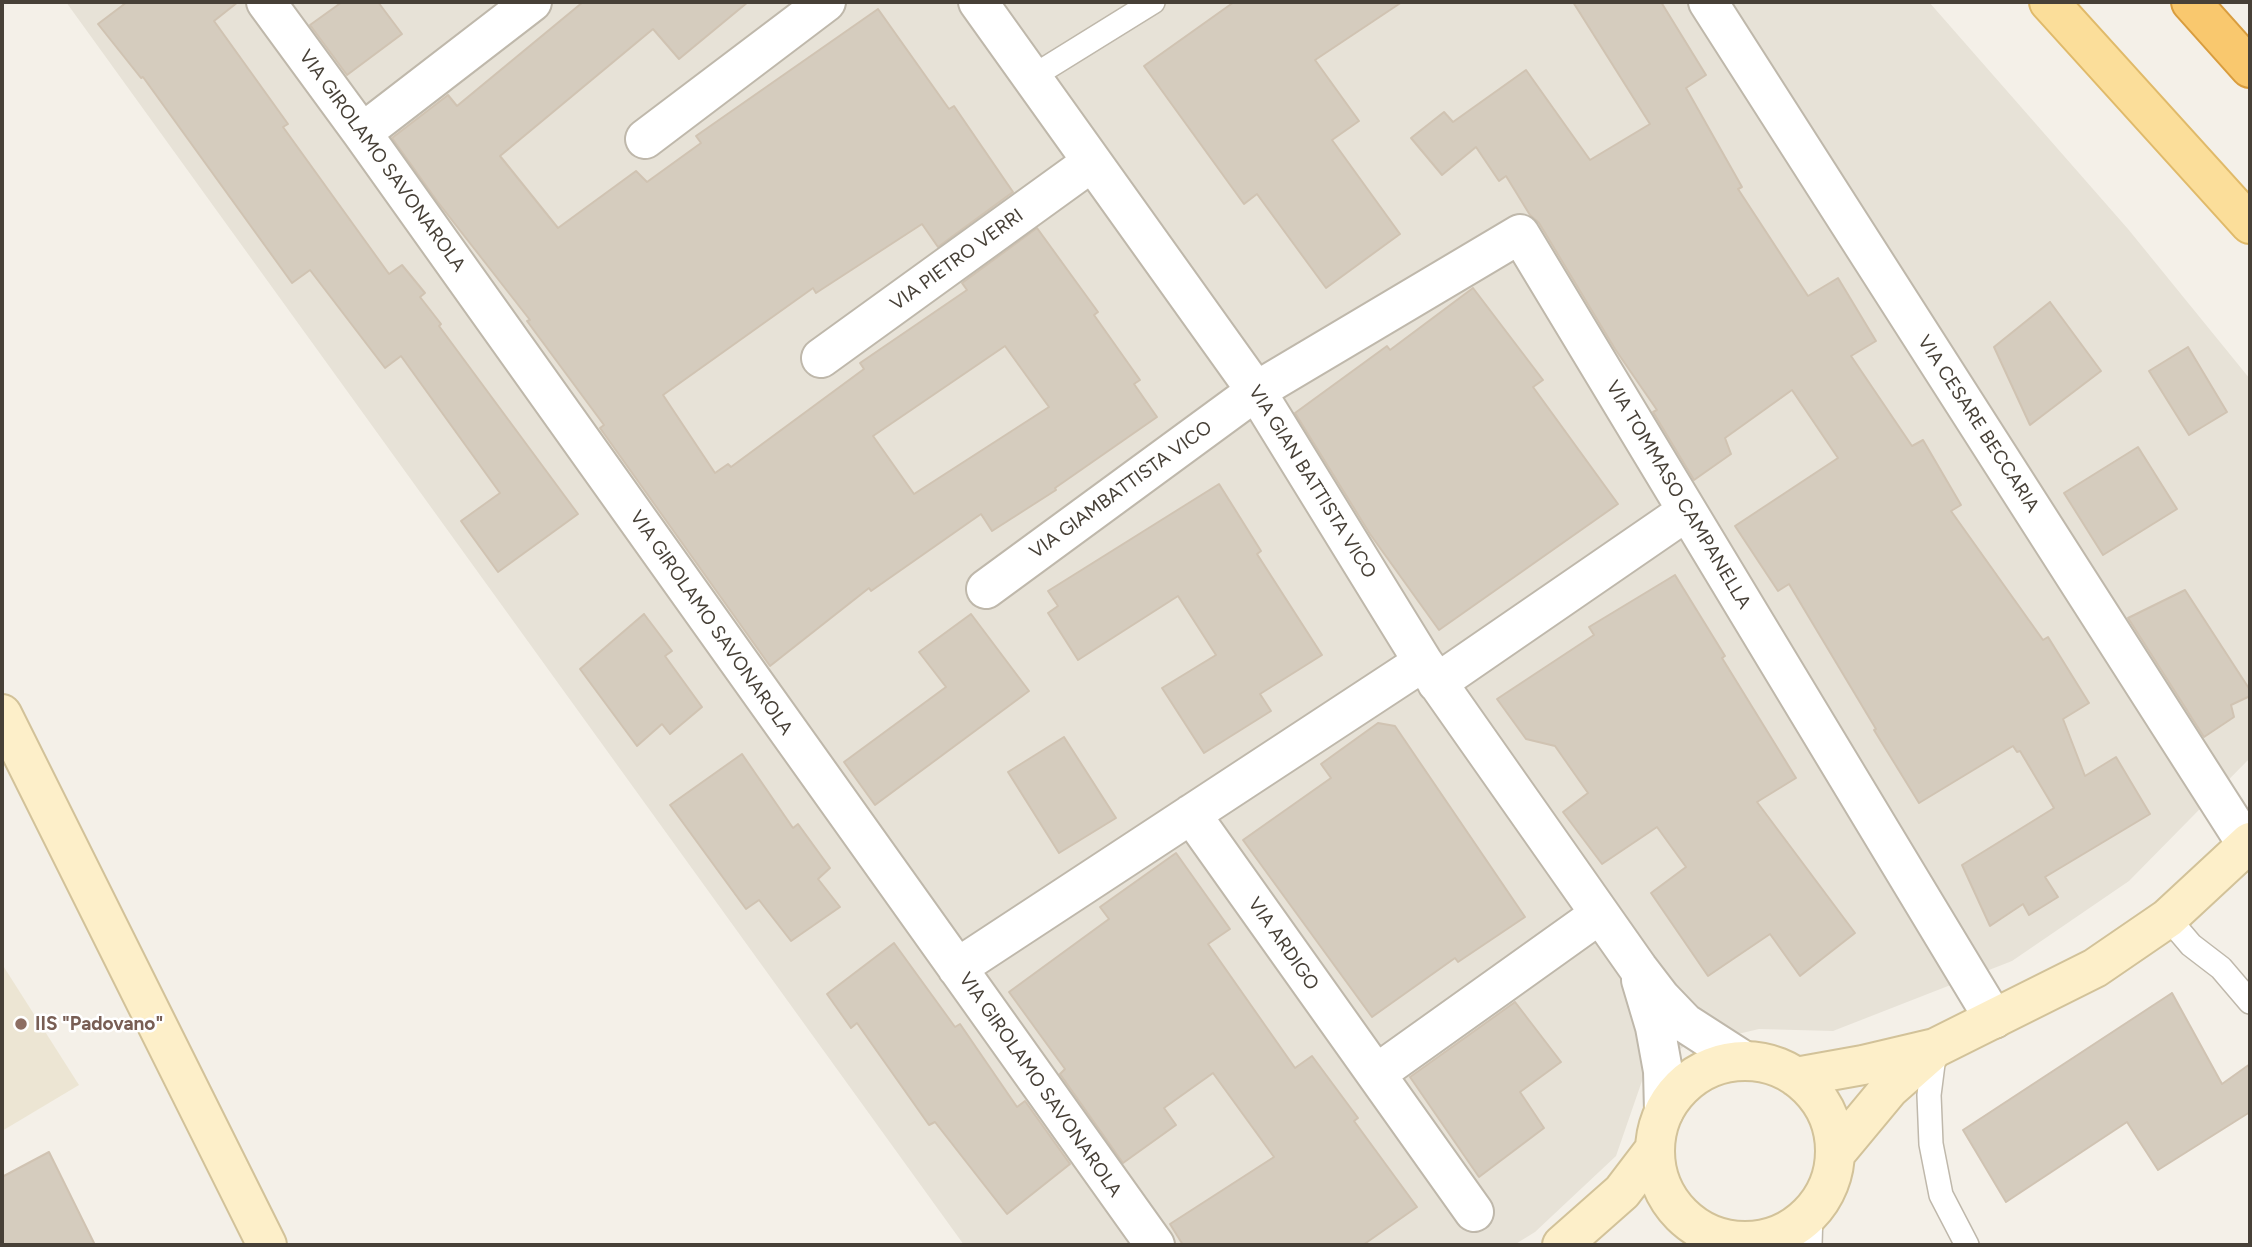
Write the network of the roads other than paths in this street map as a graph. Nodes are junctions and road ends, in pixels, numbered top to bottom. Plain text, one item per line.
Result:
1 (265, 2) edge
2 (532, 2) edge
3 (826, 2) edge
4 (978, 2) edge
5 (1153, 2) edge
6 (1708, 2) edge
7 (2049, 2) edge
8 (2191, 2) edge
9 (2250, 68) edge
10 (1032, 78) junction
11 (362, 133) junction
12 (645, 139) dead end
13 (1092, 162) junction
14 (2250, 224) edge
15 (821, 358) dead end
16 (1256, 391) junction
17 (1687, 511) junction
18 (986, 589) dead end
19 (1430, 672) junction
20 (2, 714) edge
21 (1191, 814) junction
22 (2249, 844) edge
23 (1600, 914) junction
24 (2168, 918) junction
25 (957, 968) junction
26 (1637, 968) junction
27 (2250, 1002) edge
28 (1993, 1019) junction
29 (1935, 1048) junction
30 (1744, 1061) junction
31 (1376, 1074) junction
32 (1796, 1077) junction
33 (1664, 1111) junction
34 (1654, 1150) junction
35 (1835, 1154) junction
36 (1474, 1212) dead end
37 (1811, 1229) edge
38 (1716, 1242) edge
39 (267, 1245) edge
40 (1155, 1245) edge
41 (1562, 1245) edge
42 (1967, 1245) edge

1 - 11 street, VIA GIROLAMO SAVONAROLA
2 - 11 street
3 - 12 street
4 - 10 street, VIA GIAN BATTISTA VICO
5 - 10 lane
6 - 22 street, VIA CESARE BECCARIA
7 - 14 main road
8 - 9 highway
10 - 13 street, VIA GIAN BATTISTA VICO
11 - 25 street, VIA GIROLAMO SAVONAROLA
13 - 15 street, VIA PIETRO VERRI
13 - 16 street, VIA GIAN BATTISTA VICO
16 - 17 street, VIA TOMMASO CAMPANELLA
16 - 18 street, VIA GIAMBATTISTA VICO
16 - 19 street, VIA GIAN BATTISTA VICO
17 - 19 street
17 - 28 street, VIA TOMMASO CAMPANELLA
19 - 21 street
19 - 23 street, VIA GIAN BATTISTA VICO
20 - 39 main road
21 - 25 street
21 - 31 street, VIA ARDIGO
22 - 24 main road
23 - 26 street, VIA GIAN BATTISTA VICO
23 - 31 street
24 - 27 lane
24 - 28 main road
25 - 40 street, VIA GIROLAMO SAVONAROLA
26 - 30 street, VIA GIAN BATTISTA VICO
26 - 33 street, VIA GIAN BATTISTA VICO
28 - 29 main road
29 - 32 main road
29 - 35 main road
29 - 42 lane
30 - 32 main road
30 - 33 main road
31 - 36 street, VIA ARDIGO
32 - 35 main road
33 - 34 main road
34 - 38 main road
34 - 41 main road
35 - 37 main road
37 - 38 main road

